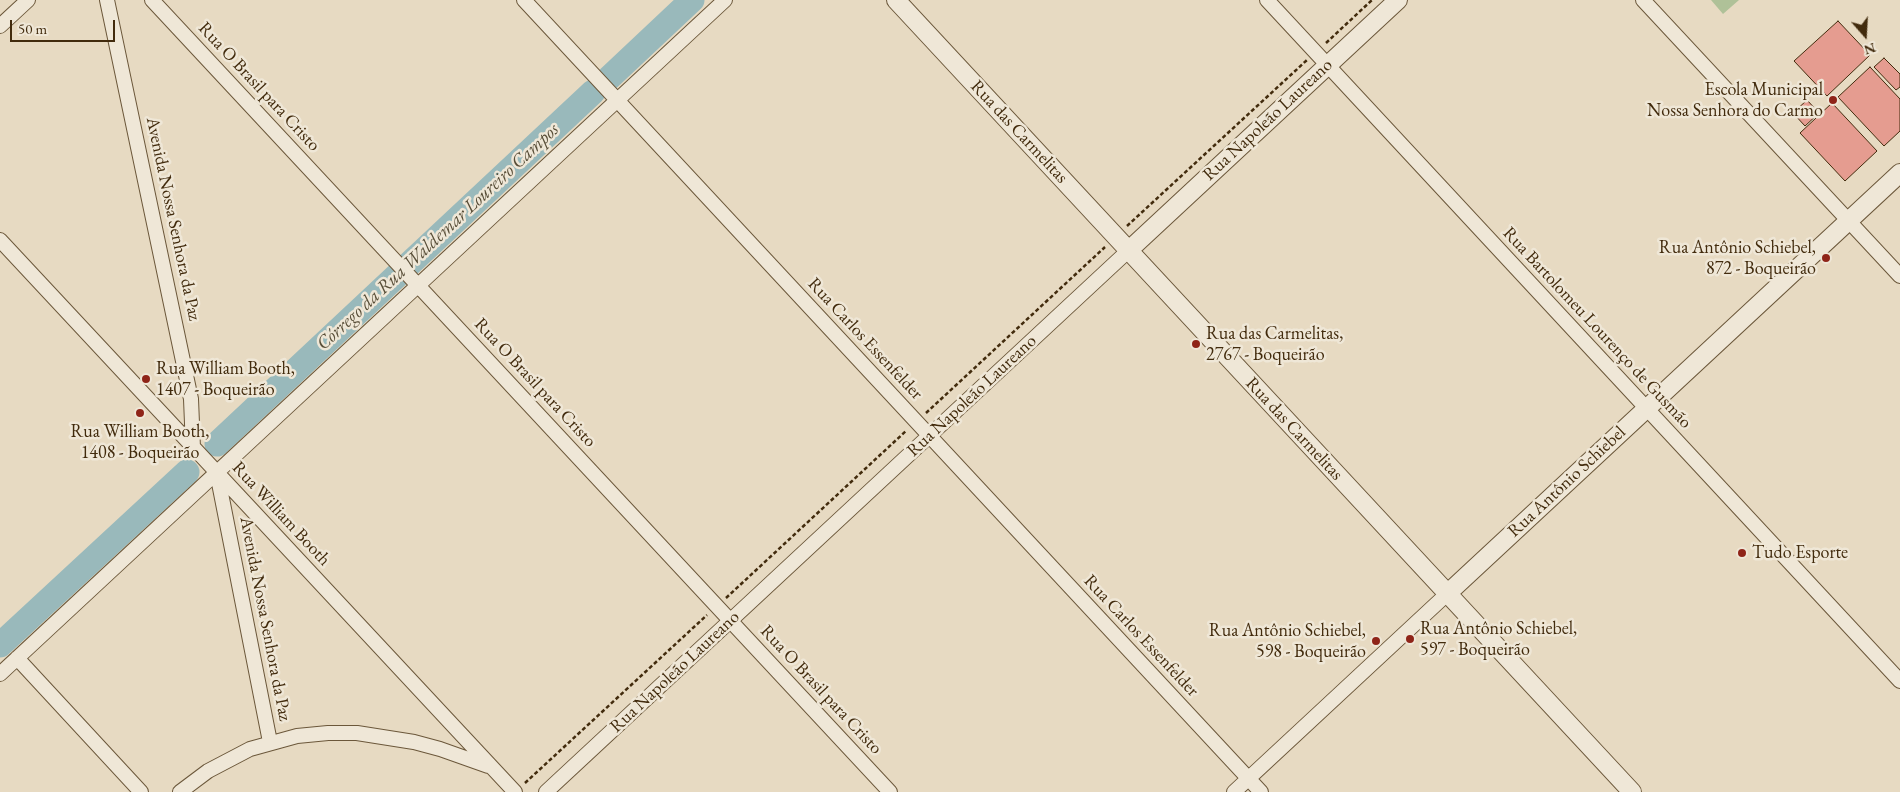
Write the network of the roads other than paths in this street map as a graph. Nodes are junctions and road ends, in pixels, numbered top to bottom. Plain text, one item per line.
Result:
1 (28, 0) edge
2 (107, 0) edge
3 (152, 0) edge
4 (524, 0) edge
5 (724, 0) edge
6 (896, 0) edge
7 (1267, 0) edge
8 (1398, 0) edge
9 (1643, 0) edge
10 (0, 26) edge
11 (1328, 65) junction
12 (617, 100) junction
13 (1900, 173) edge
14 (1848, 221) junction
15 (0, 240) edge
16 (1128, 251) junction
17 (1900, 276) edge
18 (418, 285) junction
19 (1647, 408) junction
20 (929, 435) junction
21 (193, 448) junction
22 (217, 472) junction
23 (1447, 594) junction
24 (730, 620) junction
25 (17, 658) junction
26 (0, 674) edge
27 (1900, 681) edge
28 (270, 742) junction
29 (492, 768) junction
30 (1248, 779) junction
31 (141, 792) edge
32 (180, 792) edge
33 (515, 792) edge
34 (546, 792) edge
35 (890, 792) edge
36 (1234, 792) edge
37 (1261, 792) edge
38 (1632, 792) edge

1 - 10 street
2 - 21 street, Avenida Nossa Senhora da Paz
3 - 18 street, Rua O Brasil para Cristo
4 - 12 street, Rua Carlos Essenfelder
5 - 12 street
6 - 16 street, Rua das Carmelitas
7 - 11 street, Rua Bartolomeu Lourenço de Gusmão
8 - 11 street, Rua Napoleão Laureano
9 - 14 street
11 - 16 street, Rua Napoleão Laureano
11 - 19 street, Rua Bartolomeu Lourenço de Gusmão
12 - 18 street
12 - 20 street, Rua Carlos Essenfelder
13 - 14 street, Rua Antônio Schiebel
14 - 17 street
14 - 19 street, Rua Antônio Schiebel
15 - 21 street, Rua William Booth
16 - 20 street, Rua Napoleão Laureano
16 - 23 street, Rua das Carmelitas
18 - 22 street
18 - 24 street, Rua O Brasil para Cristo
19 - 23 street, Rua Antônio Schiebel
19 - 27 street, Rua Bartolomeu Lourenço de Gusmão
20 - 24 street, Rua Napoleão Laureano
20 - 30 street, Rua Carlos Essenfelder
21 - 22 street, Rua William Booth
22 - 25 street
22 - 28 street, Avenida Nossa Senhora da Paz
22 - 29 street, Rua William Booth
23 - 30 street, Rua Antônio Schiebel
23 - 38 street, Rua das Carmelitas
24 - 34 street, Rua Napoleão Laureano
24 - 35 street, Rua O Brasil para Cristo
25 - 26 street
25 - 31 street
28 - 29 street
28 - 32 street
29 - 33 street, Rua William Booth
30 - 36 street, Rua Antônio Schiebel
30 - 37 street, Rua Carlos Essenfelder

